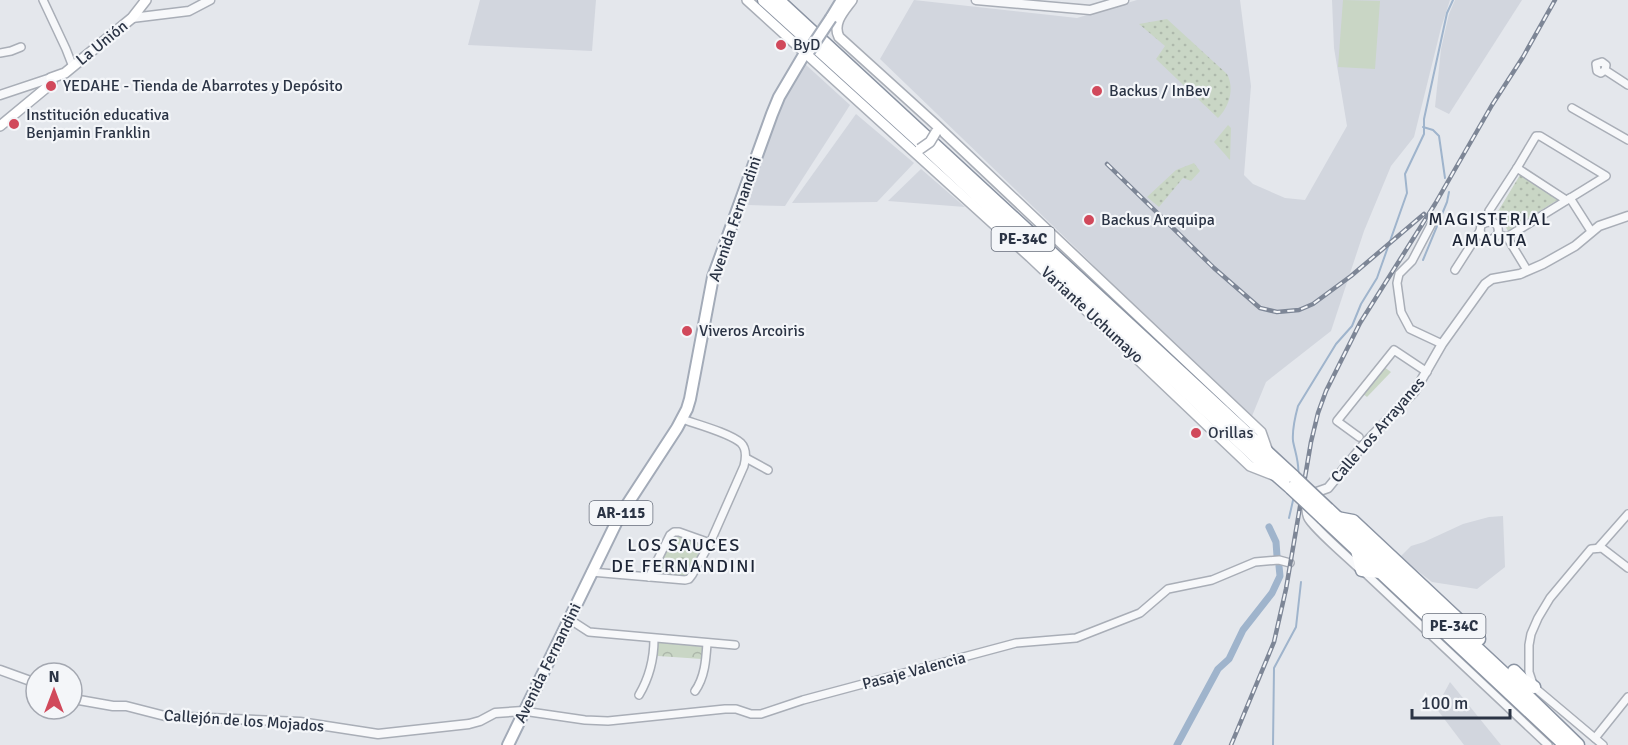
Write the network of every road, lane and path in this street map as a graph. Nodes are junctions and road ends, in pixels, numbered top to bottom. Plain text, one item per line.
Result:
1 (146, 0) edge
2 (210, 0) edge
3 (747, 0) edge
4 (764, 0) edge
5 (778, 0) edge
6 (834, 0) edge
7 (842, 0) edge
8 (852, 0) edge
9 (976, 0) edge
10 (1124, 0) edge
11 (43, 1) edge
12 (829, 16) junction
13 (132, 18) junction
14 (21, 47) dead end
15 (806, 51) junction
16 (0, 53) edge
17 (73, 67) junction
18 (1605, 70) dead end
19 (51, 78) junction
20 (1628, 85) edge
21 (0, 95) edge
22 (1572, 108) dead end
23 (0, 126) edge
24 (936, 128) junction
25 (1628, 140) edge
26 (916, 149) junction
27 (1517, 168) junction
28 (1568, 199) junction
29 (1628, 216) edge
30 (1487, 221) junction
31 (1432, 223) dead end
32 (1480, 231) junction
33 (1591, 231) junction
34 (1498, 234) junction
35 (1507, 237) junction
36 (1455, 270) dead end
37 (1527, 270) junction
38 (1442, 344) junction
39 (1427, 372) junction
40 (682, 419) junction
41 (1359, 437) dead end
42 (1269, 455) junction
43 (746, 458) junction
44 (768, 470) dead end
45 (1281, 479) junction
46 (1293, 483) junction
47 (1628, 514) edge
48 (1329, 515) junction
49 (710, 543) junction
50 (1598, 548) junction
51 (1356, 549) junction
52 (1290, 563) dead end
53 (1628, 568) edge
54 (1362, 570) junction
55 (591, 572) junction
56 (1380, 572) junction
57 (649, 577) junction
58 (569, 619) junction
59 (654, 639) junction
60 (707, 643) junction
61 (735, 645) dead end
62 (0, 670) edge
63 (24, 679) edge
64 (1512, 681) junction
65 (1534, 687) junction
66 (695, 691) dead end
67 (639, 695) dead end
68 (1628, 697) edge
69 (84, 701) edge
70 (1536, 704) junction
71 (523, 711) junction
72 (1595, 738) junction
73 (508, 745) edge
74 (1548, 745) edge
75 (1565, 745) edge
76 (1578, 745) edge
77 (1603, 745) edge

1 - 13 main road, La Unión
2 - 13 street
3 - 15 main road, Variante Uchumayo
4 - 45 highway, Variante Uchumayo / PE-34C
5 - 42 highway, Variante Uchumayo / PE-34C
6 - 12 main road
7 - 12 main road
8 - 24 main road, Variante Uchumayo
9 - 10 street
11 - 17 street
12 - 15 main road, Avenida Fernandini, bridge
13 - 17 main road, La Unión
14 - 16 street
15 - 26 main road, Variante Uchumayo
15 - 40 main road, Avenida Fernandini / AR-115
17 - 19 main road, La Unión
18 - 20 street
19 - 21 street
19 - 23 main road
22 - 25 street
24 - 26 main road, bridge
24 - 42 main road, Variante Uchumayo
26 - 45 main road, Variante Uchumayo
27 - 28 street
27 - 28 street
27 - 30 street
28 - 33 street
28 - 35 street
29 - 33 street, Calle Los Arrayanes
30 - 32 street
30 - 34 street
31 - 38 street
32 - 34 street
32 - 36 street
33 - 37 street, Calle Los Arrayanes
34 - 35 street
35 - 37 street
37 - 38 street, Calle Los Arrayanes
38 - 39 street, Calle Los Arrayanes
39 - 41 street
39 - 54 street, Calle Los Arrayanes
40 - 43 street
40 - 55 main road, Avenida Fernandini / AR-115
42 - 46 highway, Variante Uchumayo / PE-34C
43 - 44 street
43 - 49 street
45 - 46 highway, Variante Uchumayo / PE-34C
46 - 48 highway, Variante Uchumayo / PE-34C, bridge
47 - 50 street
48 - 51 highway, Variante Uchumayo / PE-34C
48 - 64 highway, Variante Uchumayo / PE-34C
48 - 65 highway
49 - 57 street
49 - 57 street
50 - 53 street
50 - 65 street
51 - 54 highway
51 - 56 highway, Variante Uchumayo / PE-34C
52 - 71 street, Pasaje Valencia
54 - 56 highway
54 - 74 street, Calle Los Arrayanes
55 - 57 street
55 - 58 main road, Avenida Fernandini / AR-115
56 - 75 highway, Variante Uchumayo / PE-34C
58 - 59 street
58 - 71 main road, Avenida Fernandini / AR-115
59 - 60 street
59 - 67 street
60 - 61 street
60 - 66 street
62 - 63 street
64 - 65 highway
64 - 70 highway, Variante Uchumayo / PE-34C
65 - 70 highway
65 - 72 street
68 - 72 street
69 - 71 street, Callejón de los Mojados
70 - 76 highway, Variante Uchumayo / PE-34C
71 - 73 main road, Avenida Fernandini / AR-115
72 - 77 street

